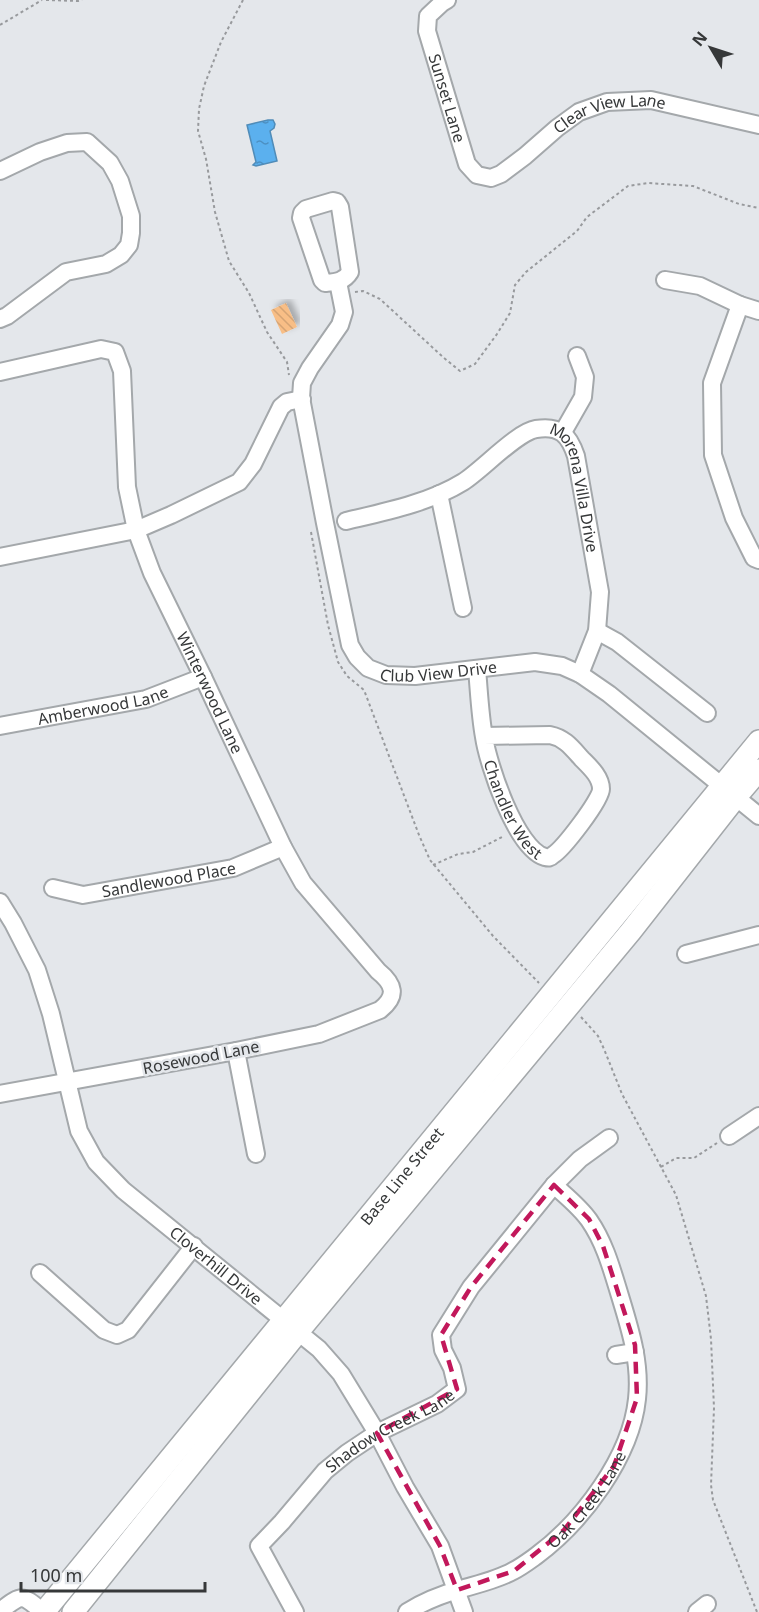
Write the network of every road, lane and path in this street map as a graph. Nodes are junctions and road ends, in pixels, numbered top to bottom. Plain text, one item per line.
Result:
1 (42, 0) edge
2 (46, 0) edge
3 (82, 0) edge
4 (447, 0) edge
5 (0, 25) edge
6 (758, 121) edge
7 (0, 171) edge
8 (477, 175) joint
9 (759, 208) edge
10 (665, 280) dead end
11 (340, 289) junction
12 (740, 305) junction
13 (759, 311) edge
14 (0, 319) edge
15 (577, 356) dead end
16 (295, 363) dead end
17 (288, 367) dead end
18 (0, 372) edge
19 (302, 399) junction
20 (563, 432) junction
21 (440, 494) junction
22 (346, 521) dead end
23 (136, 530) junction
24 (0, 557) edge
25 (759, 560) edge
26 (463, 608) dead end
27 (597, 631) junction
28 (477, 669) junction
29 (580, 674) junction
30 (203, 677) junction
31 (707, 714) dead end
32 (0, 726) edge
33 (484, 736) junction
34 (759, 741) edge
35 (759, 770) edge
36 (729, 791) junction
37 (759, 816) edge
38 (517, 829) junction
39 (283, 847) junction
40 (433, 865) dead end
41 (53, 888) dead end
42 (1, 904) edge
43 (759, 935) edge
44 (686, 954) dead end
45 (392, 996) joint
46 (580, 1016) dead end
47 (236, 1051) junction
48 (67, 1082) junction
49 (0, 1094) edge
50 (759, 1116) edge
51 (729, 1136) dead end
52 (609, 1138) dead end
53 (708, 1148) dead end
54 (256, 1154) dead end
55 (661, 1167) junction
56 (554, 1185) junction
57 (194, 1246) junction
58 (40, 1273) dead end
59 (291, 1326) junction
60 (635, 1352) junction
61 (616, 1355) dead end
62 (377, 1433) junction
63 (457, 1590) junction
64 (0, 1611) edge
65 (44, 1612) edge
66 (73, 1612) edge
67 (295, 1612) edge
68 (406, 1612) edge
69 (464, 1612) edge
70 (757, 1612) edge

1 - 5 path
2 - 3 path
4 - 8 street, Sunset Lane
6 - 8 street, Clear View Lane
7 - 14 street
9 - 11 path
10 - 12 street
11 - 11 street, Club View Drive
11 - 19 street, Club View Drive
12 - 13 street
12 - 25 street
15 - 20 street
16 - 17 path
18 - 23 street, Winterwood Lane
19 - 23 street
19 - 28 street, Club View Drive
20 - 21 street, Morena Villa Drive
20 - 27 street, Morena Villa Drive
21 - 22 street, Morena Villa Drive
21 - 26 street
23 - 24 street
23 - 30 street, Winterwood Lane
27 - 29 street, Morena Villa Drive
27 - 31 street
28 - 29 street, Club View Drive
28 - 33 street, Chandler West
29 - 36 street, Club View Drive
30 - 32 street, Amberwood Lane
30 - 39 street, Winterwood Lane
33 - 38 street, Chandler West
33 - 38 street, Chandler West
34 - 36 main road, Base Line Street
35 - 36 main road, Base Line Street
36 - 37 street, Club View Drive
36 - 59 main road, Base Line Street
38 - 40 path
39 - 41 street, Sandlewood Place
39 - 45 street, Winterwood Lane
42 - 48 street, Cloverhill Drive
43 - 44 street
45 - 47 street, Rosewood Lane
46 - 55 path
47 - 48 street, Rosewood Lane
47 - 54 street
48 - 49 street, Rosewood Lane
48 - 57 street, Cloverhill Drive
50 - 51 street
52 - 56 street, Shadow Creek Lane
53 - 55 path
55 - 70 path
56 - 60 street, Oak Creek Lane
56 - 62 street, Shadow Creek Lane
57 - 58 street
57 - 59 street, Cloverhill Drive
59 - 62 street, Cloverhill Drive
59 - 65 main road, Base Line Street
59 - 66 main road, Base Line Street
60 - 61 street
60 - 63 street, Oak Creek Lane
62 - 63 street, Cloverhill Drive
62 - 67 street, Shadow Creek Lane
63 - 68 street
63 - 69 street, Cloverhill Drive
64 - 65 street

